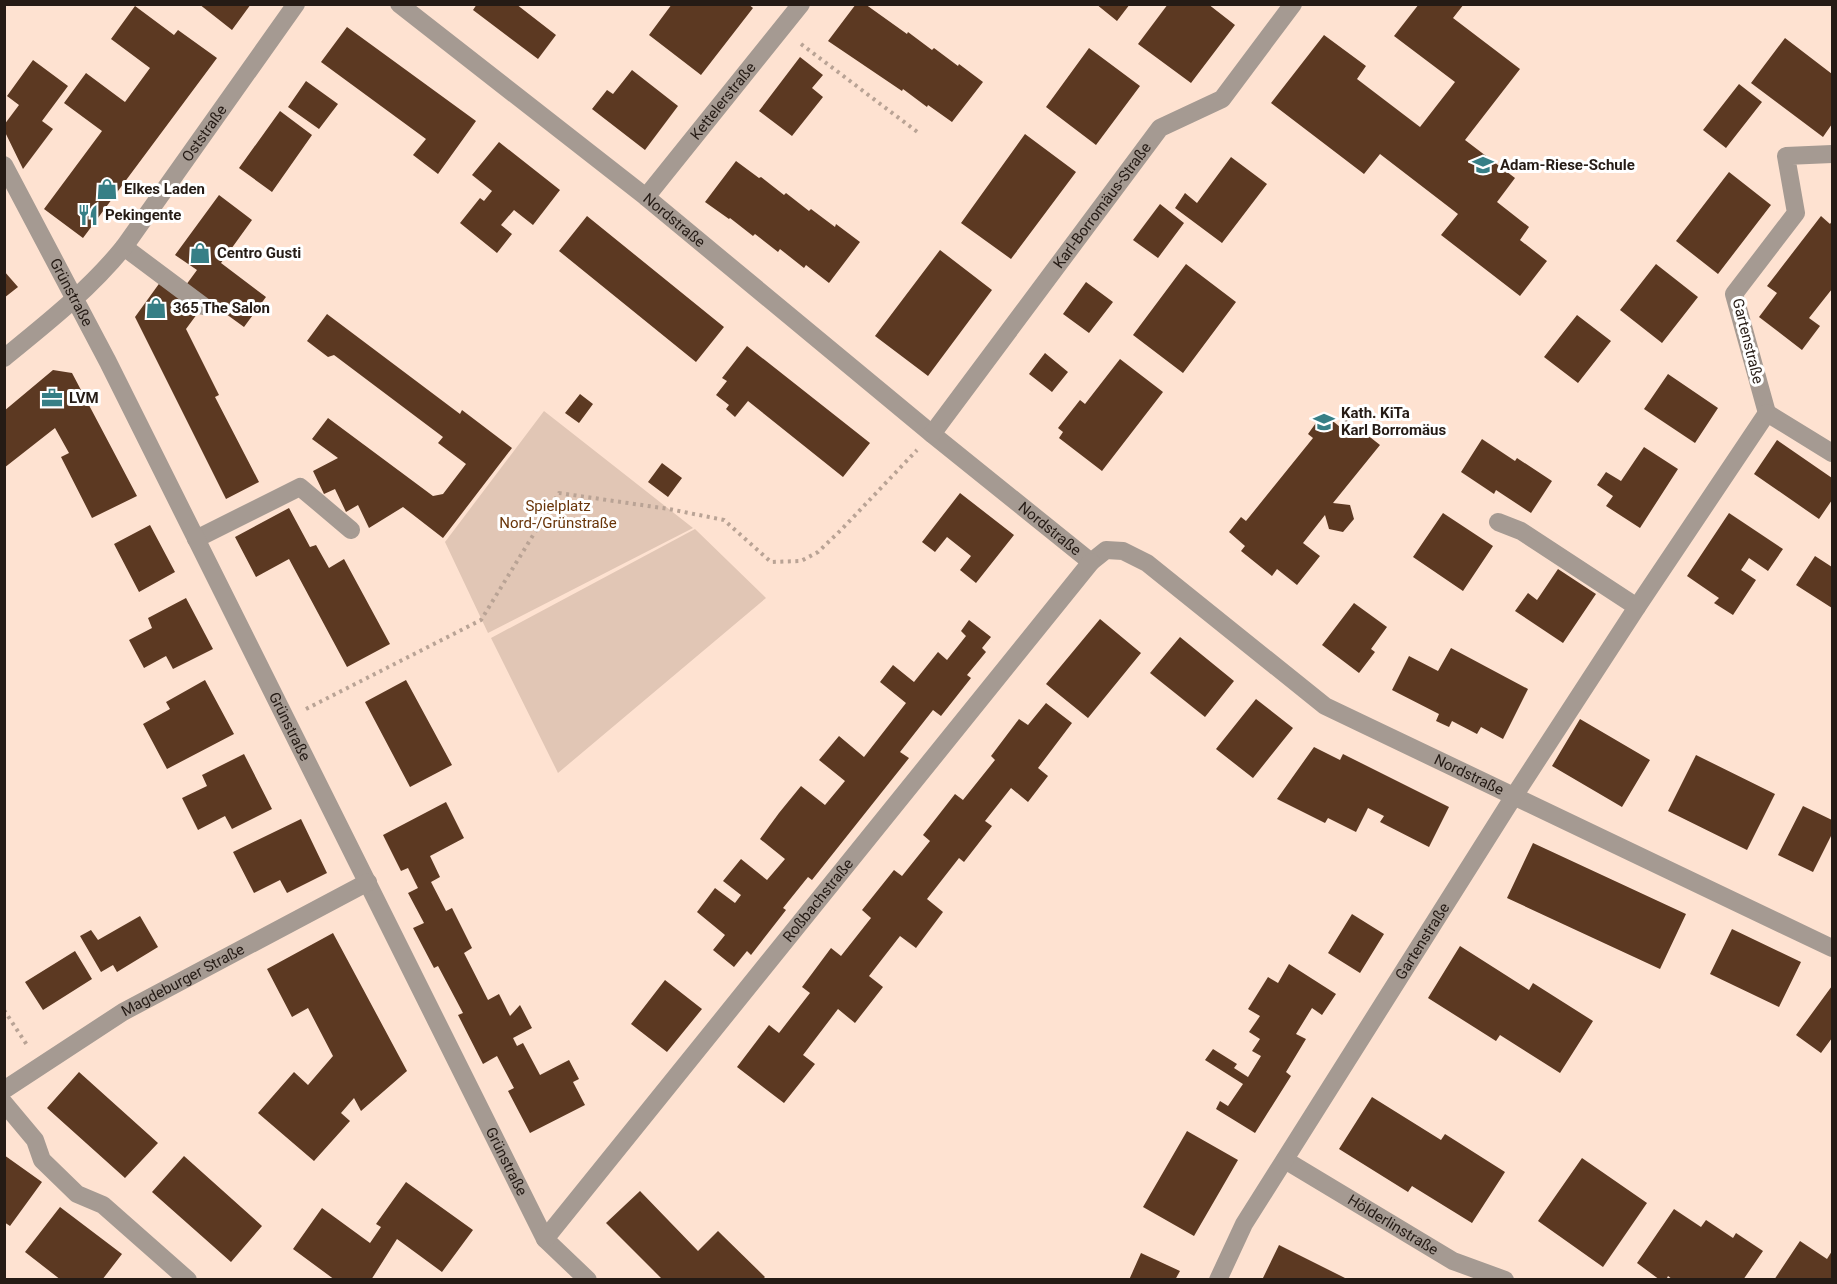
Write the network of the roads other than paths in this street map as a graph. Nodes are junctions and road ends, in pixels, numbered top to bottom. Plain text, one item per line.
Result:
1 (296, 4) edge
2 (399, 4) edge
3 (801, 4) edge
4 (1293, 4) edge
5 (1833, 154) edge
6 (4, 165) edge
7 (646, 197) junction
8 (124, 247) junction
9 (76, 298) junction
10 (202, 306) dead end
11 (4, 358) edge
12 (1767, 413) junction
13 (932, 434) junction
14 (1833, 453) edge
15 (1498, 522) dead end
16 (351, 530) dead end
17 (196, 539) junction
18 (1091, 562) junction
19 (1637, 607) junction
20 (1514, 796) junction
21 (368, 882) junction
22 (1833, 948) edge
23 (4, 1090) edge
24 (4, 1103) edge
25 (1285, 1160) junction
26 (545, 1239) junction
27 (188, 1280) edge
28 (588, 1280) edge
29 (1218, 1280) edge
30 (1505, 1280) edge

1 - 8 street, Oststraße
2 - 7 street, Nordstraße
3 - 7 street, Kettelerstraße
4 - 13 street, Karl-Borromäus-Straße
5 - 12 street, Gartenstraße
6 - 9 street, Grünstraße
7 - 13 street, Nordstraße
8 - 9 street, Oststraße
8 - 10 street
9 - 11 street, Oststraße
9 - 17 street, Grünstraße
12 - 14 street
12 - 19 street, Gartenstraße
13 - 18 street, Nordstraße
15 - 19 street
16 - 17 street
17 - 21 street, Grünstraße
18 - 20 street, Nordstraße
18 - 26 street, Roßbachstraße
19 - 20 street, Gartenstraße
20 - 22 street, Nordstraße
20 - 25 street, Gartenstraße
21 - 23 street, Magdeburger Straße
21 - 26 street, Grünstraße
24 - 27 street
25 - 29 street, Gartenstraße
25 - 30 street, Hölderlinstraße
26 - 28 street, Grünstraße

